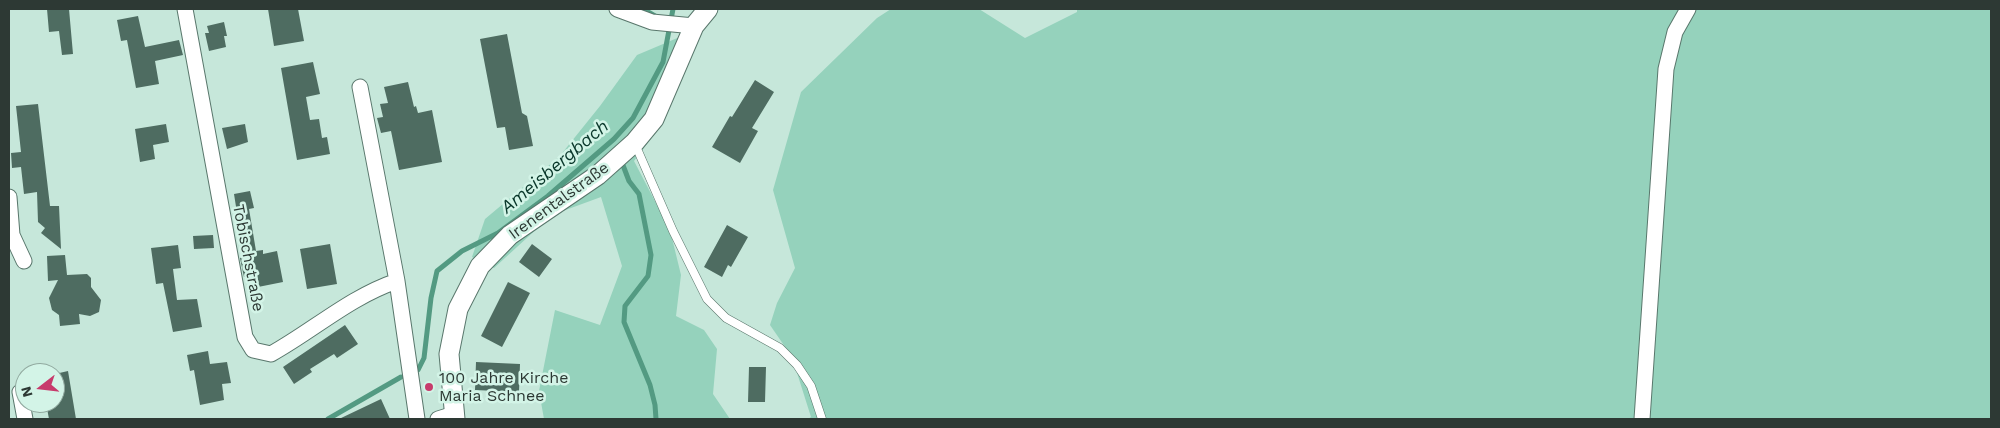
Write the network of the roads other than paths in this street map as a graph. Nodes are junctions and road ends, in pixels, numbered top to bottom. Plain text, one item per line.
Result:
1 (185, 9) edge
2 (617, 9) edge
3 (708, 9) edge
4 (1688, 9) edge
5 (687, 26) junction
6 (360, 87) dead end
7 (631, 146) junction
8 (9, 197) edge
9 (24, 262) dead end
10 (397, 281) junction
11 (449, 418) edge
12 (417, 419) edge
13 (822, 419) edge
14 (1642, 419) edge

1 - 10 street, Tobischstraße
2 - 5 street
3 - 5 street, Irenentalstraße
4 - 14 street
5 - 7 street, Irenentalstraße
6 - 10 street
7 - 11 street, Irenentalstraße
7 - 13 lane
8 - 9 street
10 - 12 street

